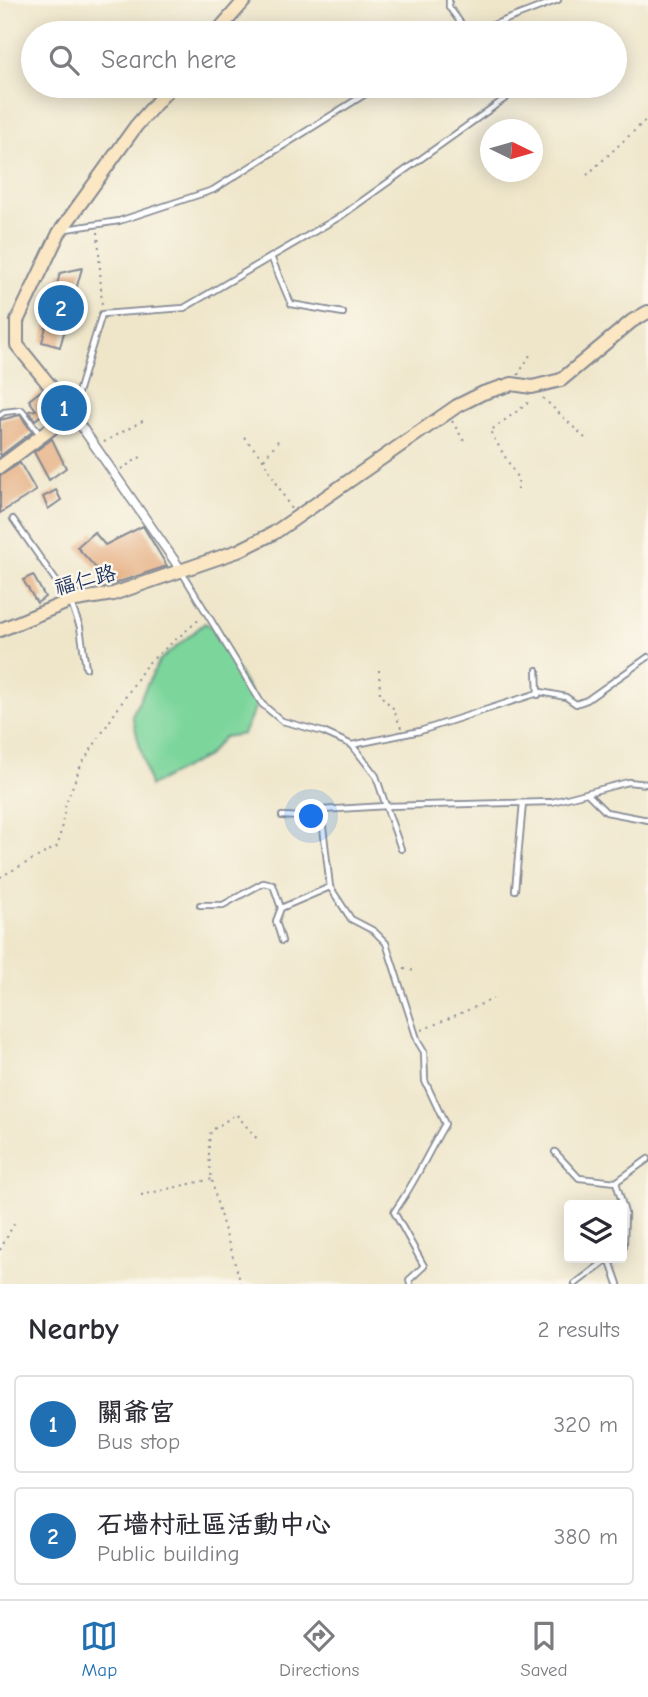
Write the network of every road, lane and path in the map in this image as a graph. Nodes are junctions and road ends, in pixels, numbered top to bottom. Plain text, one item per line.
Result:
1 (245, 0) edge
2 (449, 0) edge
3 (558, 0) edge
4 (227, 21) edge
5 (460, 21) edge
6 (502, 21) edge
7 (160, 98) edge
8 (359, 98) edge
9 (506, 98) edge
10 (648, 118) edge
11 (587, 175) dead end
12 (98, 224) junction
13 (61, 230) junction
14 (271, 257) junction
15 (648, 312) edge
16 (343, 313) dead end
17 (102, 314) junction
18 (530, 355) dead end
19 (512, 384) junction
20 (532, 387) junction
21 (72, 413) junction
22 (447, 414) junction
23 (0, 415) edge
24 (146, 419) dead end
25 (244, 437) dead end
26 (281, 437) dead end
27 (42, 438) junction
28 (587, 440) dead end
29 (464, 441) dead end
30 (96, 446) junction
31 (144, 455) dead end
32 (264, 460) junction
33 (0, 467) edge
34 (114, 473) junction
35 (518, 490) dead end
36 (296, 518) junction
37 (13, 519) dead end
38 (181, 570) junction
39 (70, 601) junction
40 (207, 613) junction
41 (0, 630) edge
42 (648, 657) edge
43 (86, 668) dead end
44 (379, 670) dead end
45 (537, 670) dead end
46 (538, 695) junction
47 (402, 735) junction
48 (352, 745) junction
49 (648, 783) edge
50 (587, 793) junction
51 (523, 803) junction
52 (386, 806) junction
53 (282, 816) dead end
54 (322, 818) junction
55 (648, 820) edge
56 (401, 849) dead end
57 (0, 877) edge
58 (330, 887) junction
59 (515, 890) dead end
60 (200, 905) dead end
61 (282, 908) junction
62 (282, 941) dead end
63 (394, 967) junction
64 (416, 971) dead end
65 (493, 999) dead end
66 (415, 1033) junction
67 (258, 1140) dead end
68 (555, 1152) dead end
69 (648, 1159) edge
70 (213, 1178) junction
71 (616, 1182) junction
72 (141, 1195) dead end
73 (621, 1200) edge
74 (15, 1222) dead end
75 (0, 1250) edge
76 (602, 1263) edge
77 (611, 1263) edge
78 (242, 1284) edge
79 (410, 1284) edge
80 (575, 1284) edge
81 (618, 1284) edge

1 - 4 street
2 - 5 lane
3 - 6 lane
7 - 13 street
8 - 12 lane
9 - 14 lane
10 - 11 path
12 - 13 lane
12 - 17 path
13 - 21 street
14 - 16 lane
14 - 17 lane
15 - 20 street
17 - 21 lane
18 - 19 path
19 - 20 street
19 - 22 street, 福仁路
20 - 28 path
20 - 35 path
21 - 27 street
21 - 30 street
22 - 29 path
22 - 36 street, 福仁路
23 - 27 lane
24 - 30 path
25 - 32 path
26 - 32 path
27 - 33 street
30 - 34 street
31 - 34 path
32 - 36 path
34 - 38 street
36 - 38 street, 福仁路
37 - 39 lane
38 - 39 street, 福仁路
38 - 40 lane
39 - 41 street, 福仁路
39 - 43 lane
40 - 48 lane
40 - 57 path
42 - 46 lane
44 - 47 path
45 - 46 lane
46 - 47 lane
47 - 48 lane
48 - 52 lane
49 - 50 lane
50 - 51 lane
50 - 55 lane
51 - 52 lane
51 - 59 lane
52 - 54 lane
52 - 56 lane
53 - 54 lane
54 - 58 lane
58 - 61 lane
58 - 63 lane
60 - 61 lane
61 - 62 lane
63 - 64 path
63 - 66 lane
65 - 66 path
66 - 79 lane
67 - 70 path
68 - 71 lane
69 - 71 lane
70 - 72 path
70 - 78 path
71 - 73 lane
74 - 75 path
76 - 80 lane
77 - 81 lane

